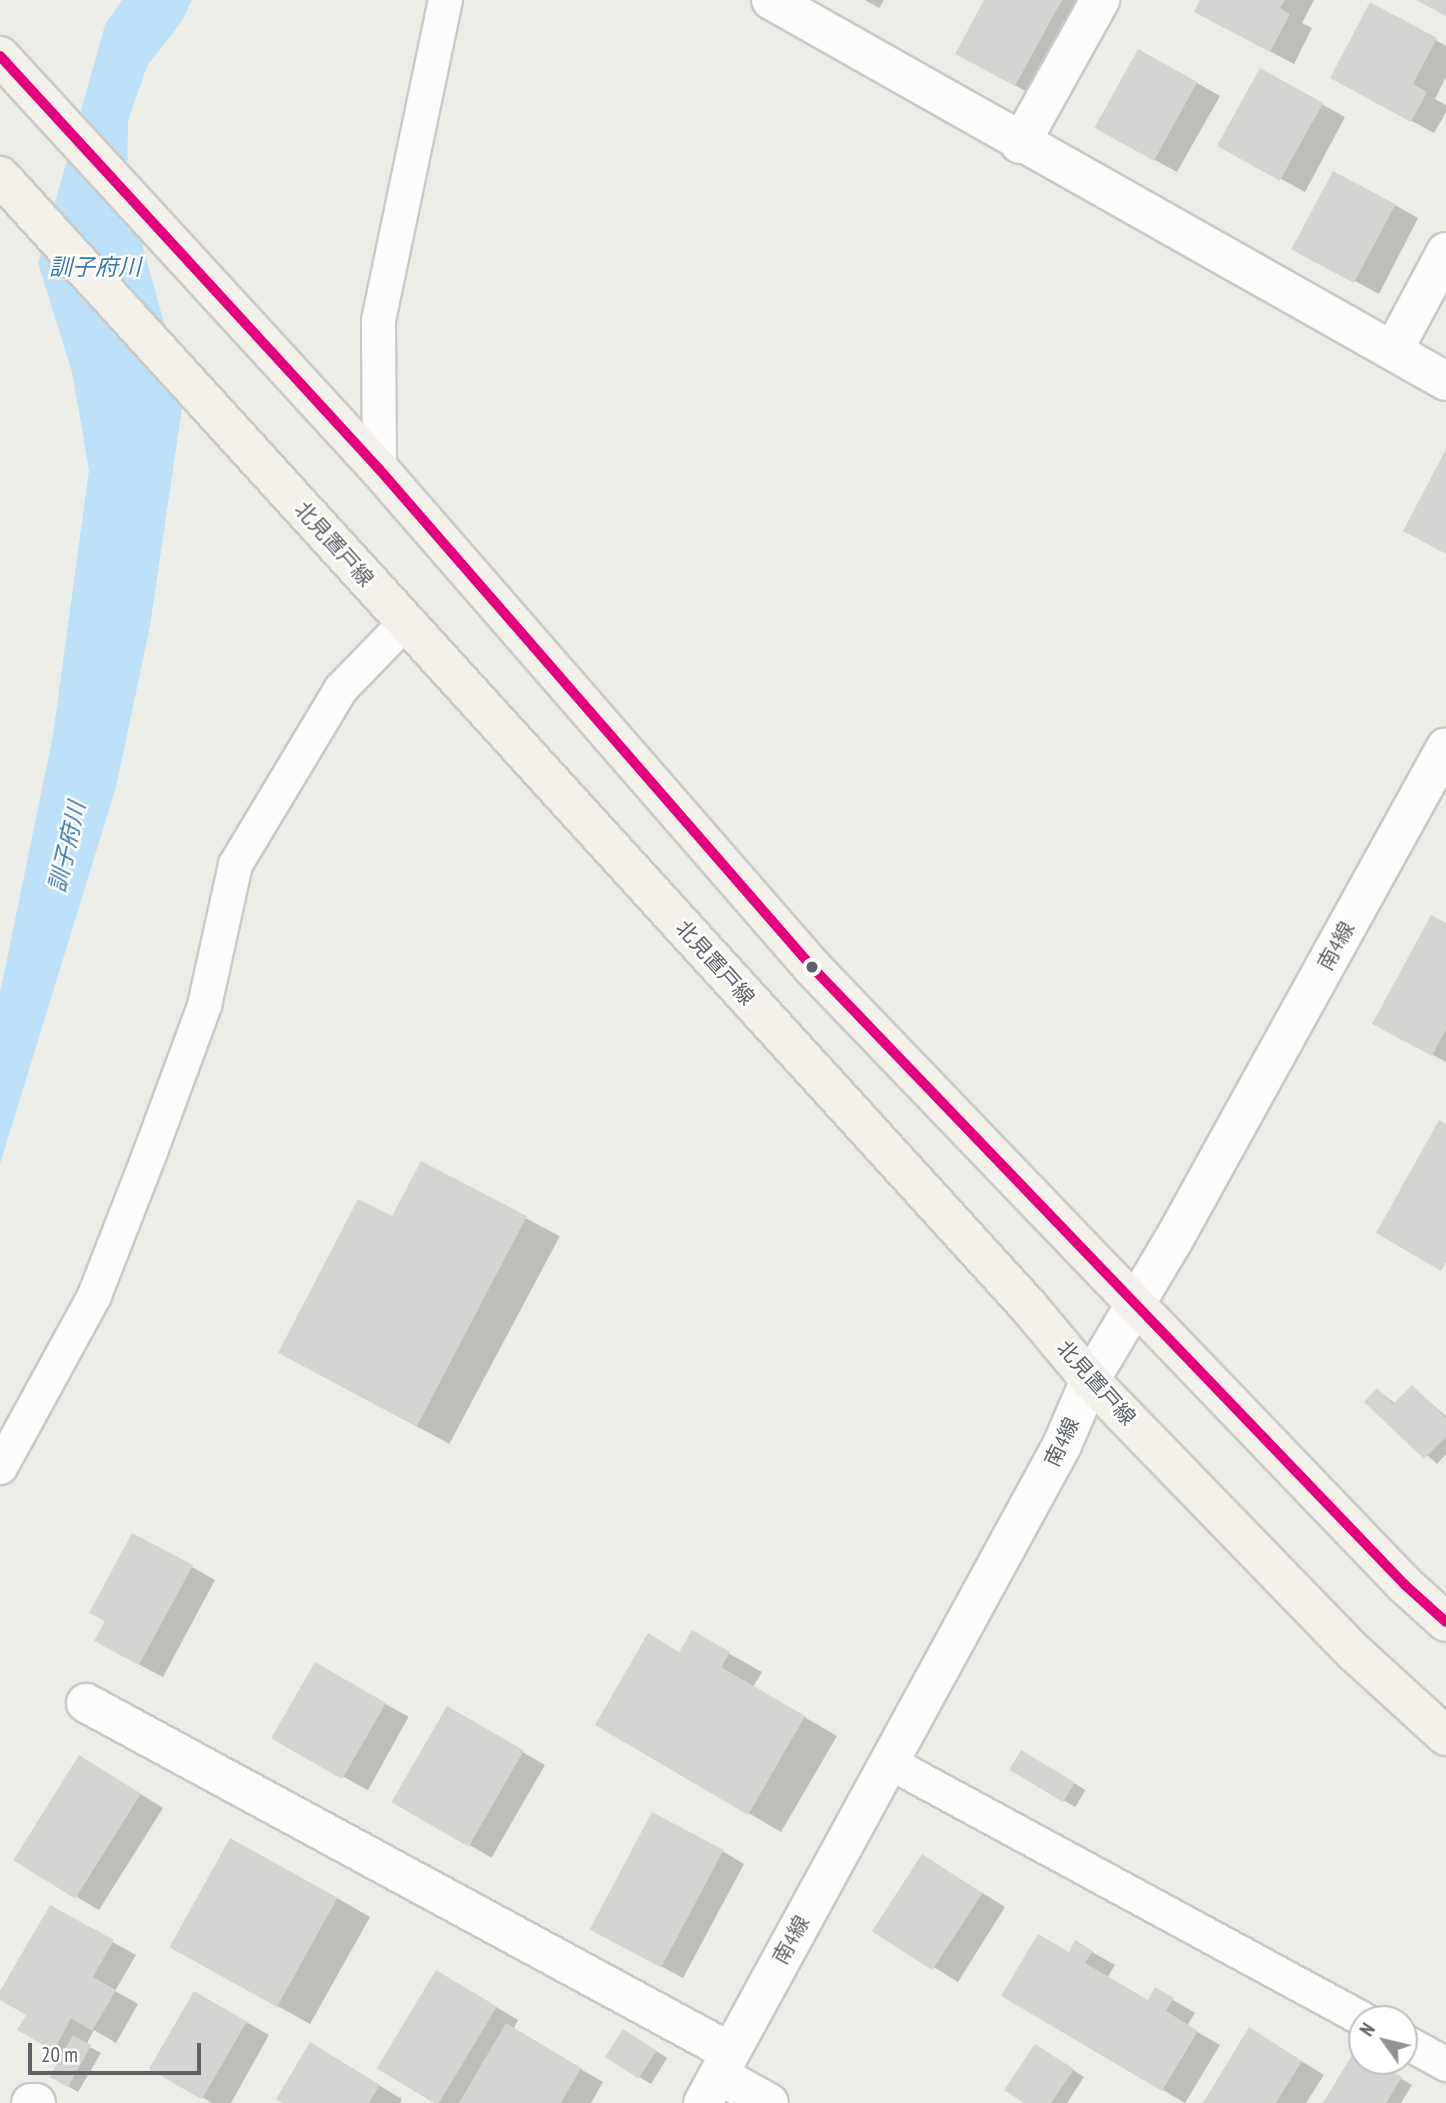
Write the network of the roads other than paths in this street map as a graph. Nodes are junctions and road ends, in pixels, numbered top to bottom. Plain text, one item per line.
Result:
1 (445, 0) edge
2 (771, 0) edge
3 (1100, 0) edge
4 (0, 56) edge
5 (1020, 144) junction
6 (0, 176) edge
7 (1446, 253) edge
8 (1394, 349) junction
9 (1446, 381) edge
10 (379, 469) junction
11 (405, 622) junction
12 (1446, 747) edge
13 (1135, 1306) junction
14 (1090, 1380) junction
15 (0, 1467) edge
16 (1446, 1622) edge
17 (86, 1703) dead end
18 (1446, 1736) edge
19 (889, 1762) junction
20 (1348, 2011) edge
21 (1418, 2049) edge
22 (1446, 2064) edge
23 (717, 2077) edge
24 (769, 2103) edge

1 - 10 lane
2 - 5 street
3 - 5 street
4 - 10 main road
5 - 8 street
6 - 11 main road, 北見置戸線
7 - 8 street
8 - 9 street
10 - 13 main road
11 - 14 main road, 北見置戸線
11 - 15 lane
12 - 13 street, 南4線
13 - 14 street, 南4線
13 - 16 main road
14 - 18 main road, 北見置戸線
14 - 19 street, 南4線
17 - 23 street
19 - 20 lane
19 - 23 street, 南4線
21 - 22 lane
23 - 24 street

